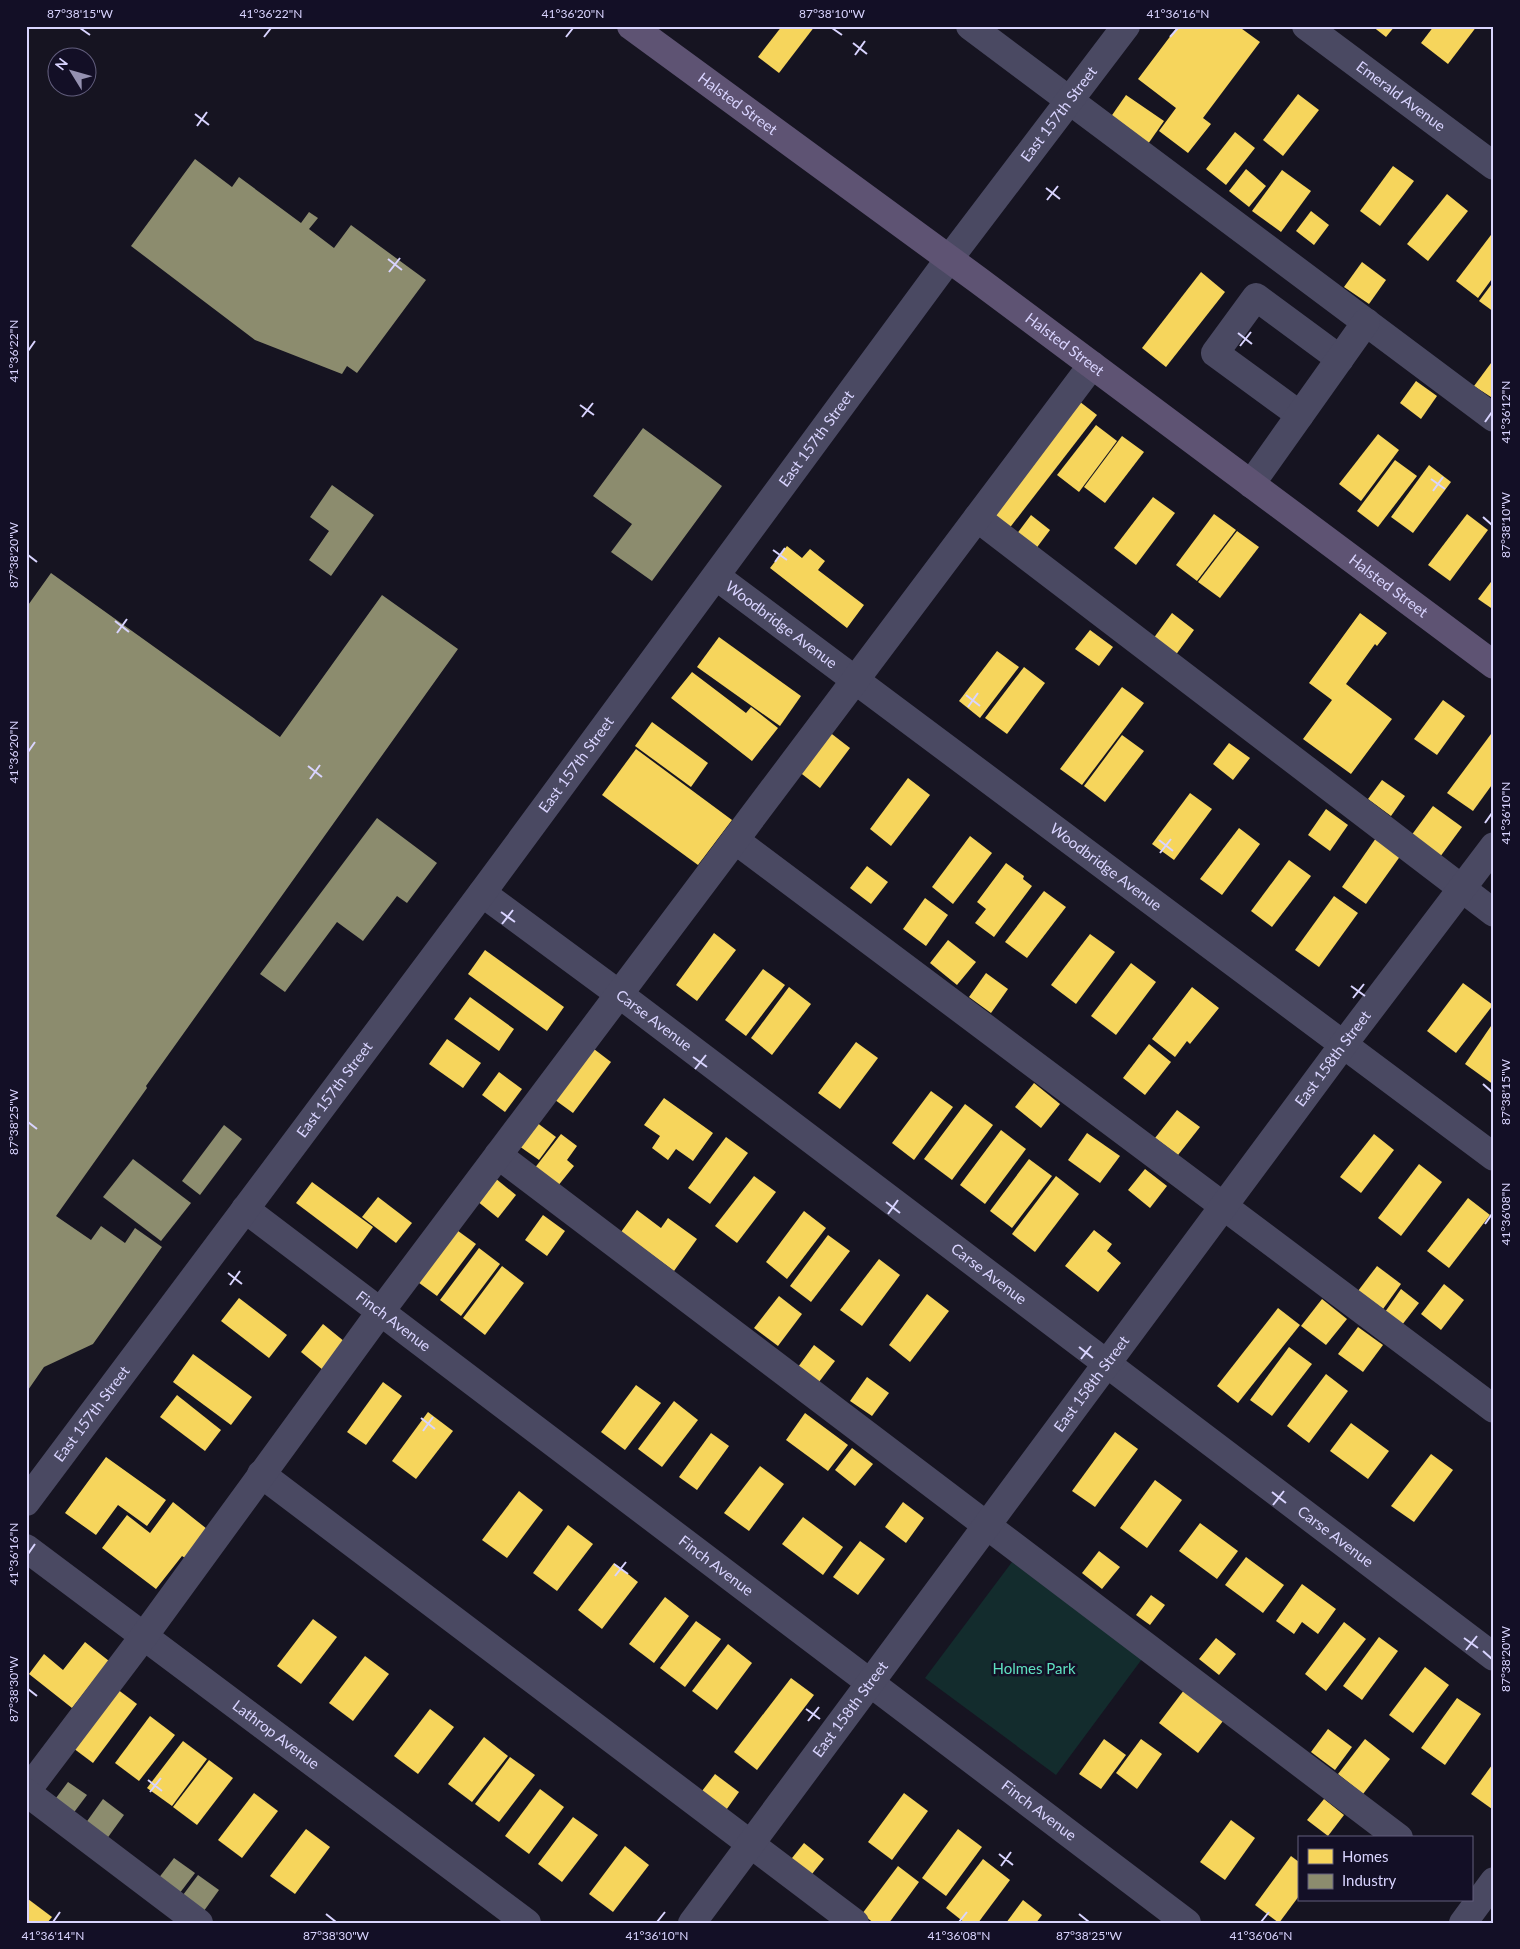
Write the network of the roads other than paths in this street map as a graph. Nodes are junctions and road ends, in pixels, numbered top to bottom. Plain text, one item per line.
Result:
1 (631, 26) edge
2 (970, 26) edge
3 (1126, 26) edge
4 (1306, 26) edge
5 (1070, 100) junction
6 (1494, 166) edge
7 (949, 259) junction
8 (1366, 322) junction
9 (1340, 359) junction
10 (1092, 365) junction
11 (1300, 415) junction
12 (1494, 418) edge
13 (1251, 484) junction
14 (977, 518) junction
15 (717, 576) junction
16 (1494, 665) edge
17 (856, 679) junction
18 (735, 840) junction
19 (1494, 846) edge
20 (1462, 889) junction
21 (482, 893) junction
22 (1494, 913) edge
23 (618, 994) junction
24 (1343, 1045) junction
25 (498, 1155) junction
26 (1494, 1157) edge
27 (1224, 1206) junction
28 (246, 1209) junction
29 (381, 1311) junction
30 (1107, 1364) junction
31 (1494, 1409) edge
32 (261, 1474) junction
33 (26, 1502) edge
34 (986, 1526) junction
35 (26, 1548) edge
36 (144, 1636) junction
37 (1494, 1657) edge
38 (870, 1682) junction
39 (26, 1792) edge
40 (1396, 1836) edge
41 (750, 1844) junction
42 (199, 1923) edge
43 (527, 1923) edge
44 (692, 1923) edge
45 (855, 1923) edge
46 (1188, 1923) edge

1 - 7 main road, Halsted Street
2 - 5 street
3 - 5 street, East 157th Street
4 - 6 street, Emerald Avenue
5 - 7 street, East 157th Street
5 - 8 street
7 - 10 main road, Halsted Street
7 - 15 street, East 157th Street
8 - 9 street
8 - 12 street
9 - 11 street
9 - 11 street
10 - 13 main road, Halsted Street
10 - 14 street
11 - 13 street
13 - 16 main road, Halsted Street
14 - 17 street
14 - 20 street
15 - 17 street, Woodbridge Avenue
15 - 21 street, East 157th Street
17 - 18 street
17 - 24 street, Woodbridge Avenue
18 - 23 street
18 - 27 street
19 - 20 street, East 158th Street
20 - 22 street
20 - 24 street, East 158th Street
21 - 23 street, Carse Avenue
21 - 28 street, East 157th Street
23 - 25 street
23 - 30 street, Carse Avenue
24 - 26 street, Woodbridge Avenue
24 - 27 street, East 158th Street
25 - 29 street
25 - 34 street
27 - 30 street, East 158th Street
27 - 31 street
28 - 29 street, Finch Avenue
28 - 33 street, East 157th Street
29 - 32 street
29 - 38 street, Finch Avenue
30 - 34 street, East 158th Street
30 - 37 street, Carse Avenue
32 - 36 street
32 - 41 street
34 - 38 street, East 158th Street
34 - 40 street
35 - 36 street, Lathrop Avenue
36 - 39 street
36 - 43 street, Lathrop Avenue
38 - 41 street, East 158th Street
38 - 46 street, Finch Avenue
39 - 42 street
41 - 44 street, East 158th Street
41 - 45 street

